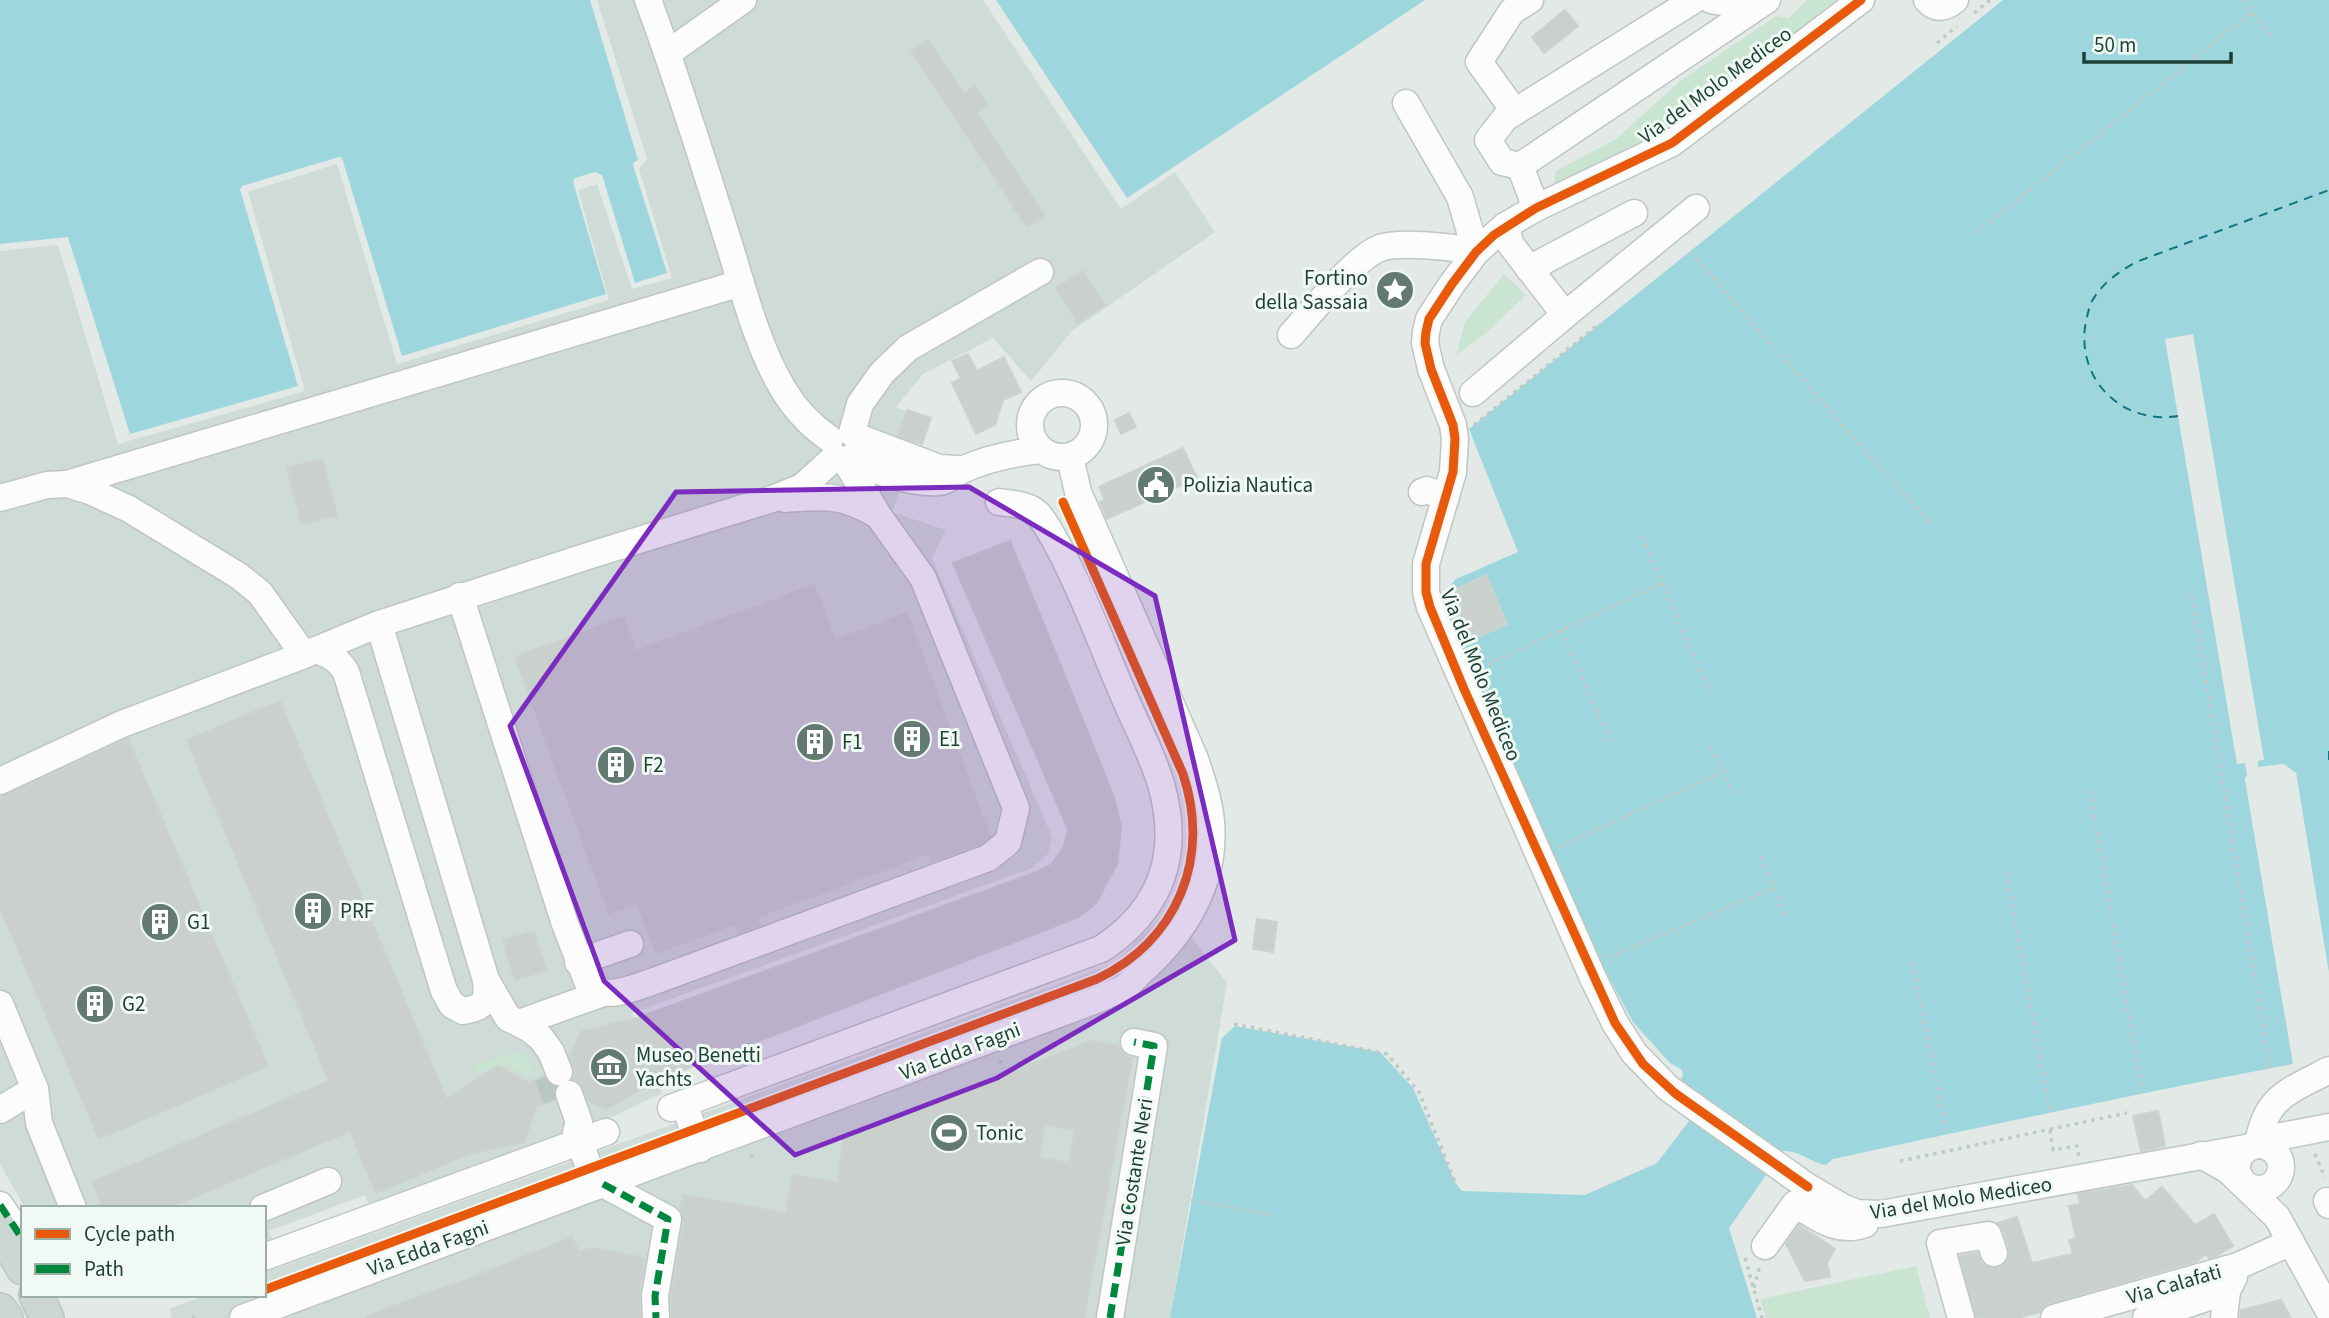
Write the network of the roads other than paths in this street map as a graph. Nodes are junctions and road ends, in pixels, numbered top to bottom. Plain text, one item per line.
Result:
1 (648, 0) edge
2 (743, 0) edge
3 (1530, 0) edge
4 (1694, 0) edge
5 (1711, 0) edge
6 (1860, 0) edge
7 (1927, 0) edge
8 (1955, 0) edge
9 (1760, 4) edge
10 (668, 52) junction
11 (1406, 103) dead end
12 (1515, 112) junction
13 (1520, 166) junction
14 (1536, 208) junction
15 (1696, 208) dead end
16 (1634, 213) dead end
17 (1505, 226) junction
18 (1476, 251) junction
19 (1530, 269) junction
20 (1040, 272) dead end
21 (741, 283) junction
22 (1565, 315) junction
23 (1291, 334) dead end
24 (1473, 393) dead end
25 (1035, 440) junction
26 (844, 447) junction
27 (1070, 457) junction
28 (67, 484) junction
29 (0, 498) edge
30 (772, 499) junction
31 (999, 502) dead end
32 (878, 515) junction
33 (460, 596) junction
34 (379, 624) junction
35 (310, 653) junction
36 (1150, 657) junction
37 (1114, 672) junction
38 (0, 781) edge
39 (630, 944) dead end
40 (578, 961) junction
41 (486, 980) junction
42 (603, 993) junction
43 (0, 1004) edge
44 (463, 1011) junction
45 (932, 1012) junction
46 (519, 1023) junction
47 (1134, 1042) dead end
48 (948, 1055) junction
49 (2329, 1070) edge
50 (558, 1086) junction
51 (36, 1089) junction
52 (0, 1110) edge
53 (606, 1132) dead end
54 (2321, 1137) edge
55 (572, 1141) junction
56 (2255, 1146) junction
57 (700, 1149) junction
58 (2201, 1155) junction
59 (2277, 1179) junction
60 (328, 1181) dead end
61 (2244, 1183) junction
62 (600, 1185) junction
63 (0, 1205) edge
64 (72, 1206) edge
65 (266, 1207) edge
66 (1868, 1214) junction
67 (2277, 1217) junction
68 (0, 1229) edge
69 (21, 1238) edge
70 (2291, 1242) junction
71 (1754, 1249) road end
72 (1994, 1253) dead end
73 (266, 1255) edge
74 (21, 1266) edge
75 (2238, 1266) junction
76 (2227, 1291) junction
77 (0, 1310) edge
78 (2329, 1311) edge
79 (2063, 1317) edge
80 (6, 1318) edge
81 (243, 1318) edge
82 (656, 1318) edge
83 (1111, 1318) edge
84 (1961, 1318) edge
85 (2146, 1318) edge
86 (2224, 1318) edge

1 - 10 street
2 - 10 street
3 - 12 street
4 - 12 street
5 - 9 street
6 - 14 street, Via del Molo Mediceo
7 - 8 street
9 - 13 street
10 - 21 street
11 - 18 street
12 - 13 street
13 - 14 street
14 - 17 street, Via del Molo Mediceo
15 - 22 street
16 - 19 street
17 - 18 street, Via del Molo Mediceo
17 - 19 street
18 - 23 street
18 - 66 street, Via del Molo Mediceo
19 - 22 street
20 - 26 street
21 - 26 street
21 - 28 street
22 - 24 street
25 - 26 street
25 - 27 street
25 - 27 street
26 - 30 street
26 - 32 street
27 - 36 street, Via Edda Fagni
28 - 29 street
28 - 35 street
30 - 32 street
30 - 33 street
31 - 37 street
32 - 42 street
33 - 34 street
33 - 40 street
34 - 35 street
34 - 41 street
35 - 38 street
35 - 44 street
36 - 37 street
36 - 48 street, Via Edda Fagni
37 - 45 street
39 - 40 street
40 - 42 street
41 - 44 street
41 - 46 street
42 - 46 street
43 - 51 street
44 - 50 street
45 - 48 street
45 - 57 street
46 - 50 street
47 - 83 street, Via Costante Neri
48 - 57 street, Via Edda Fagni
49 - 56 street
50 - 55 street
51 - 52 street
51 - 64 street
53 - 55 street
54 - 56 street, Via del Molo Mediceo
54 - 59 street
55 - 62 street
55 - 73 street
56 - 58 street, Via del Molo Mediceo
56 - 59 street
56 - 61 street
57 - 62 street, Via Edda Fagni
58 - 61 street
58 - 66 street, Via del Molo Mediceo
59 - 61 street
59 - 67 street
60 - 65 street
61 - 67 street
62 - 81 street, Via Edda Fagni
62 - 82 street
63 - 69 street
66 - 71 street
67 - 70 street
68 - 74 main road
70 - 75 street, Via Calafati
70 - 78 street
72 - 84 street
75 - 76 street
75 - 79 street, Via Calafati
76 - 85 street
76 - 86 street
77 - 80 main road

